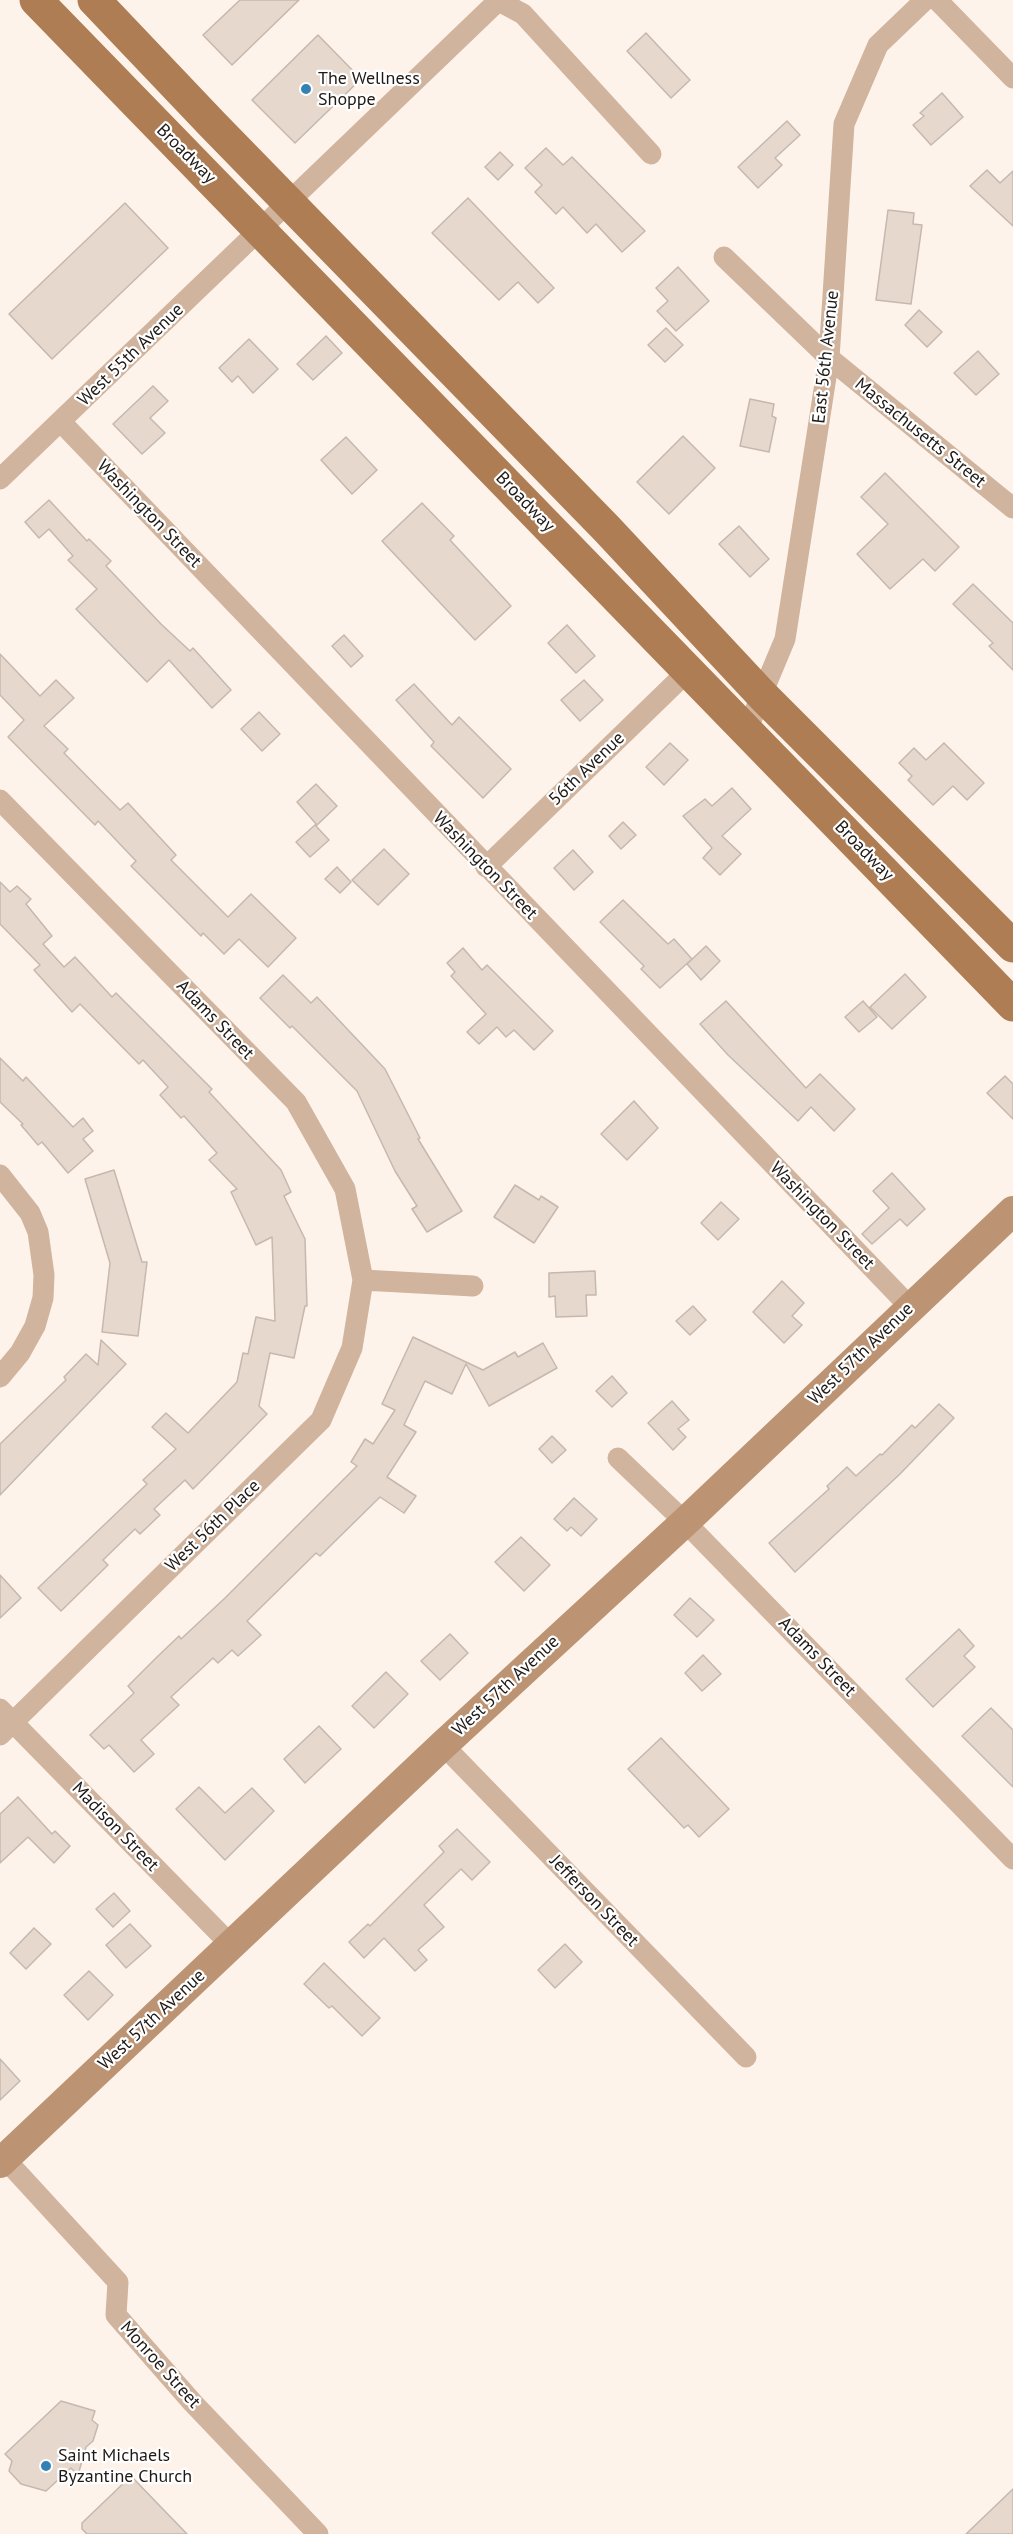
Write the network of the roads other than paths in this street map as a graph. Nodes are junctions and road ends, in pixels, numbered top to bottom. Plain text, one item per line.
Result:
1 (36, 0) edge
2 (94, 0) edge
3 (925, 0) edge
4 (937, 0) edge
5 (498, 1) edge
6 (1013, 78) edge
7 (651, 154) dead end
8 (289, 202) junction
9 (261, 229) junction
10 (724, 257) dead end
11 (829, 358) junction
12 (61, 422) junction
13 (0, 479) edge
14 (1013, 508) edge
15 (689, 670) junction
16 (763, 696) junction
17 (747, 730) junction
18 (0, 800) edge
19 (486, 867) junction
20 (1013, 946) edge
21 (1013, 1005) edge
22 (0, 1174) edge
23 (1013, 1211) edge
24 (363, 1280) junction
25 (473, 1286) dead end
26 (910, 1307) junction
27 (0, 1377) edge
28 (618, 1458) dead end
29 (685, 1522) junction
30 (4, 1722) edge
31 (443, 1745) junction
32 (1013, 1859) edge
33 (231, 1945) junction
34 (746, 2057) dead end
35 (2, 2161) edge
36 (318, 2534) edge

1 - 9 main road, Broadway
2 - 8 main road, Broadway
3 - 11 street, East 56th Avenue
4 - 6 street
5 - 7 street
5 - 8 street, West 55th Avenue
8 - 9 street, West 55th Avenue
8 - 16 main road, Broadway
9 - 12 street, West 55th Avenue
9 - 15 main road, Broadway
10 - 11 street, Massachusetts Street
11 - 14 street, Massachusetts Street
11 - 16 street, East 56th Avenue
12 - 13 street, West 55th Avenue
12 - 19 street, Washington Street
15 - 17 main road, Broadway
15 - 19 street, 56th Avenue
16 - 17 street, East 56th Avenue
16 - 20 main road, Broadway
17 - 21 main road, Broadway
18 - 24 street, Adams Street
19 - 26 street, Washington Street
22 - 27 street
23 - 26 street, West 57th Avenue
24 - 25 street
24 - 30 street, West 56th Place
26 - 29 street, West 57th Avenue
28 - 29 street, Adams Street
29 - 31 street, West 57th Avenue
29 - 32 street, Adams Street
30 - 33 street, Madison Street
31 - 33 street, West 57th Avenue
31 - 34 street, Jefferson Street
33 - 35 street, West 57th Avenue
35 - 36 street, Monroe Street

